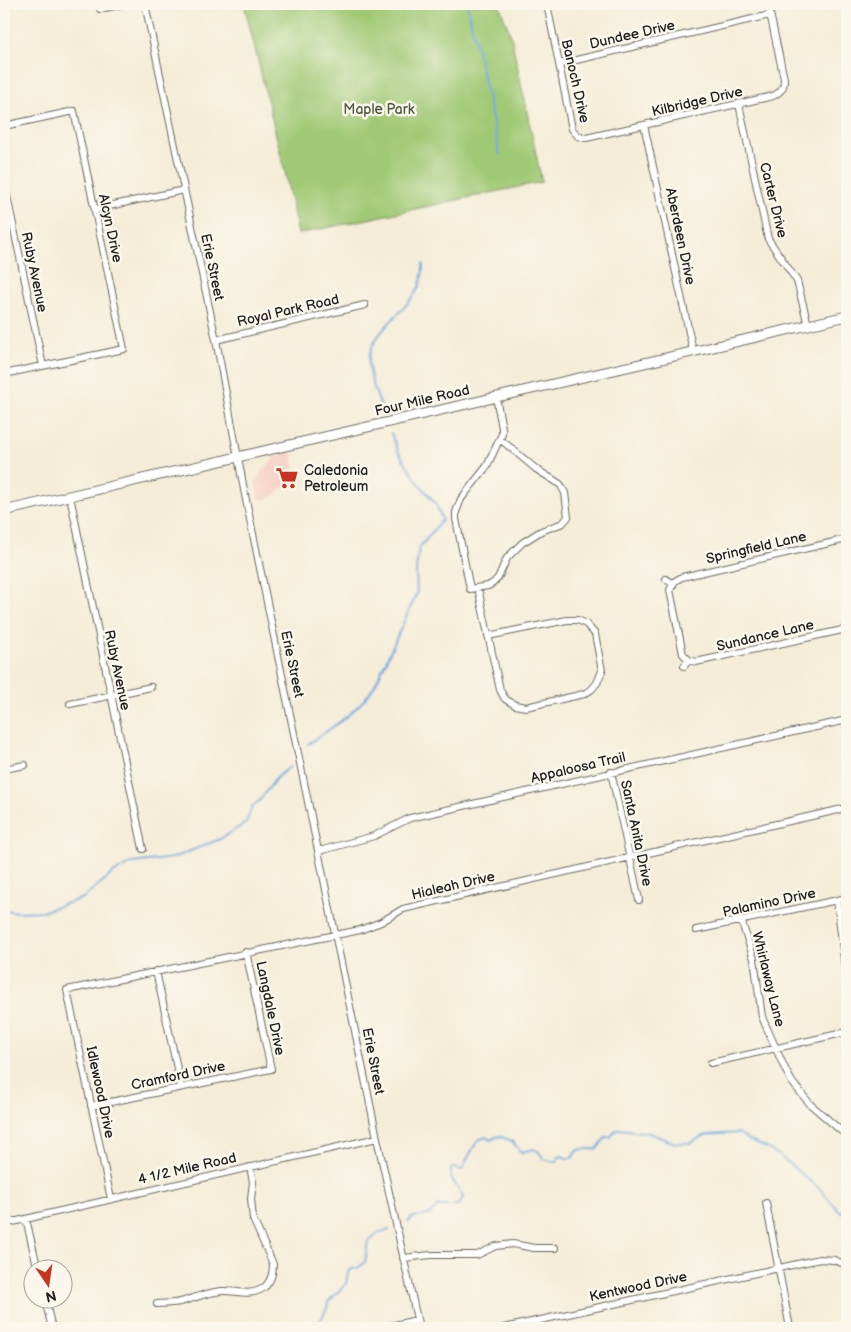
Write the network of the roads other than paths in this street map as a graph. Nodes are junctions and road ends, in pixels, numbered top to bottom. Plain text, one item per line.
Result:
1 (124, 4) edge
2 (145, 4) edge
3 (547, 4) edge
4 (768, 4) edge
5 (100, 9) dead end
6 (770, 15) junction
7 (558, 64) junction
8 (738, 104) junction
9 (644, 125) junction
10 (4, 126) edge
11 (604, 135) joint
12 (4, 182) edge
13 (184, 190) junction
14 (95, 209) junction
15 (365, 306) dead end
16 (847, 316) edge
17 (808, 325) junction
18 (216, 340) junction
19 (693, 352) junction
20 (43, 366) junction
21 (4, 374) edge
22 (496, 397) junction
23 (500, 439) junction
24 (238, 456) junction
25 (70, 496) junction
26 (4, 511) edge
27 (847, 539) edge
28 (666, 580) dead end
29 (673, 584) junction
30 (478, 588) junction
31 (847, 629) edge
32 (488, 636) junction
33 (688, 660) junction
34 (684, 666) dead end
35 (151, 687) dead end
36 (110, 695) junction
37 (70, 704) dead end
38 (847, 720) edge
39 (24, 765) dead end
40 (4, 769) edge
41 (612, 772) junction
42 (847, 808) edge
43 (143, 849) dead end
44 (319, 851) junction
45 (630, 857) junction
46 (847, 898) edge
47 (638, 900) dead end
48 (837, 900) junction
49 (741, 920) junction
50 (696, 930) dead end
51 (335, 934) junction
52 (246, 952) junction
53 (156, 971) junction
54 (847, 984) edge
55 (67, 990) joint
56 (847, 1032) edge
57 (775, 1048) junction
58 (711, 1063) dead end
59 (271, 1069) joint
60 (181, 1087) junction
61 (91, 1106) junction
62 (847, 1136) edge
63 (376, 1138) junction
64 (250, 1167) junction
65 (111, 1199) junction
66 (766, 1204) dead end
67 (26, 1219) junction
68 (4, 1224) edge
69 (555, 1248) dead end
70 (403, 1258) junction
71 (36, 1260) edge
72 (847, 1265) edge
73 (778, 1268) junction
74 (158, 1304) dead end
75 (48, 1310) edge
76 (417, 1320) junction
77 (52, 1328) edge
78 (381, 1328) edge
79 (419, 1328) edge
80 (504, 1328) edge
81 (790, 1328) edge

1 - 5 street
2 - 13 street, Erie Street
3 - 7 street, Banoch Drive
4 - 6 street
6 - 7 street, Dundee Drive
6 - 8 street, Kilbridge Drive
7 - 11 street, Banoch Drive
8 - 9 street, Kilbridge Drive
8 - 17 street, Carter Drive
9 - 11 street, Kilbridge Drive
9 - 19 street, Aberdeen Drive
10 - 14 street, Alcyn Drive
12 - 20 street, Ruby Avenue
13 - 14 street
13 - 18 street, Erie Street
14 - 20 street, Alcyn Drive
15 - 18 street, Royal Park Road
16 - 17 main road, Four Mile Road
17 - 19 main road, Four Mile Road
18 - 24 street, Erie Street
19 - 22 main road, Four Mile Road
20 - 21 street
22 - 23 street
22 - 24 main road, Four Mile Road
23 - 30 street
23 - 30 street
24 - 25 main road, Four Mile Road
24 - 44 street, Erie Street
25 - 26 main road, Four Mile Road
25 - 36 street, Ruby Avenue
27 - 29 street, Springfield Lane
28 - 29 street
29 - 33 street
30 - 32 street
31 - 33 street, Sundance Lane
32 - 32 street
33 - 34 street
35 - 36 street
36 - 37 street
36 - 43 street, Ruby Avenue
38 - 41 street, Appaloosa Trail
39 - 40 street
41 - 44 street, Appaloosa Trail
41 - 45 street, Santa Anita Drive
42 - 45 street, Hialeah Drive
44 - 51 street, Erie Street
45 - 47 street, Santa Anita Drive
45 - 51 street, Hialeah Drive
46 - 48 street, Palamino Drive
48 - 49 street, Palamino Drive
48 - 54 street
49 - 50 street, Palamino Drive
49 - 57 street, Whirlaway Lane
51 - 52 street, Hialeah Drive
51 - 63 street, Erie Street
52 - 53 street, Hialeah Drive
52 - 59 street, Langdale Drive
53 - 55 street, Hialeah Drive
53 - 60 street
55 - 61 street, Idlewood Drive
56 - 57 street
57 - 58 street
57 - 62 street, Whirlaway Lane
59 - 60 street, Cramford Drive
60 - 61 street, Cramford Drive
61 - 65 street, Idlewood Drive
63 - 64 street, 4 1/2 Mile Road
63 - 70 street, Erie Street
64 - 65 street, 4 1/2 Mile Road
64 - 74 street
65 - 67 street, 4 1/2 Mile Road
66 - 73 street
67 - 68 street, 4 1/2 Mile Road
67 - 71 street
69 - 70 street
70 - 76 street, Erie Street
72 - 73 street, Kentwood Drive
73 - 80 street, Kentwood Drive
73 - 81 street
75 - 77 street
76 - 78 street
76 - 79 street, Erie Street

